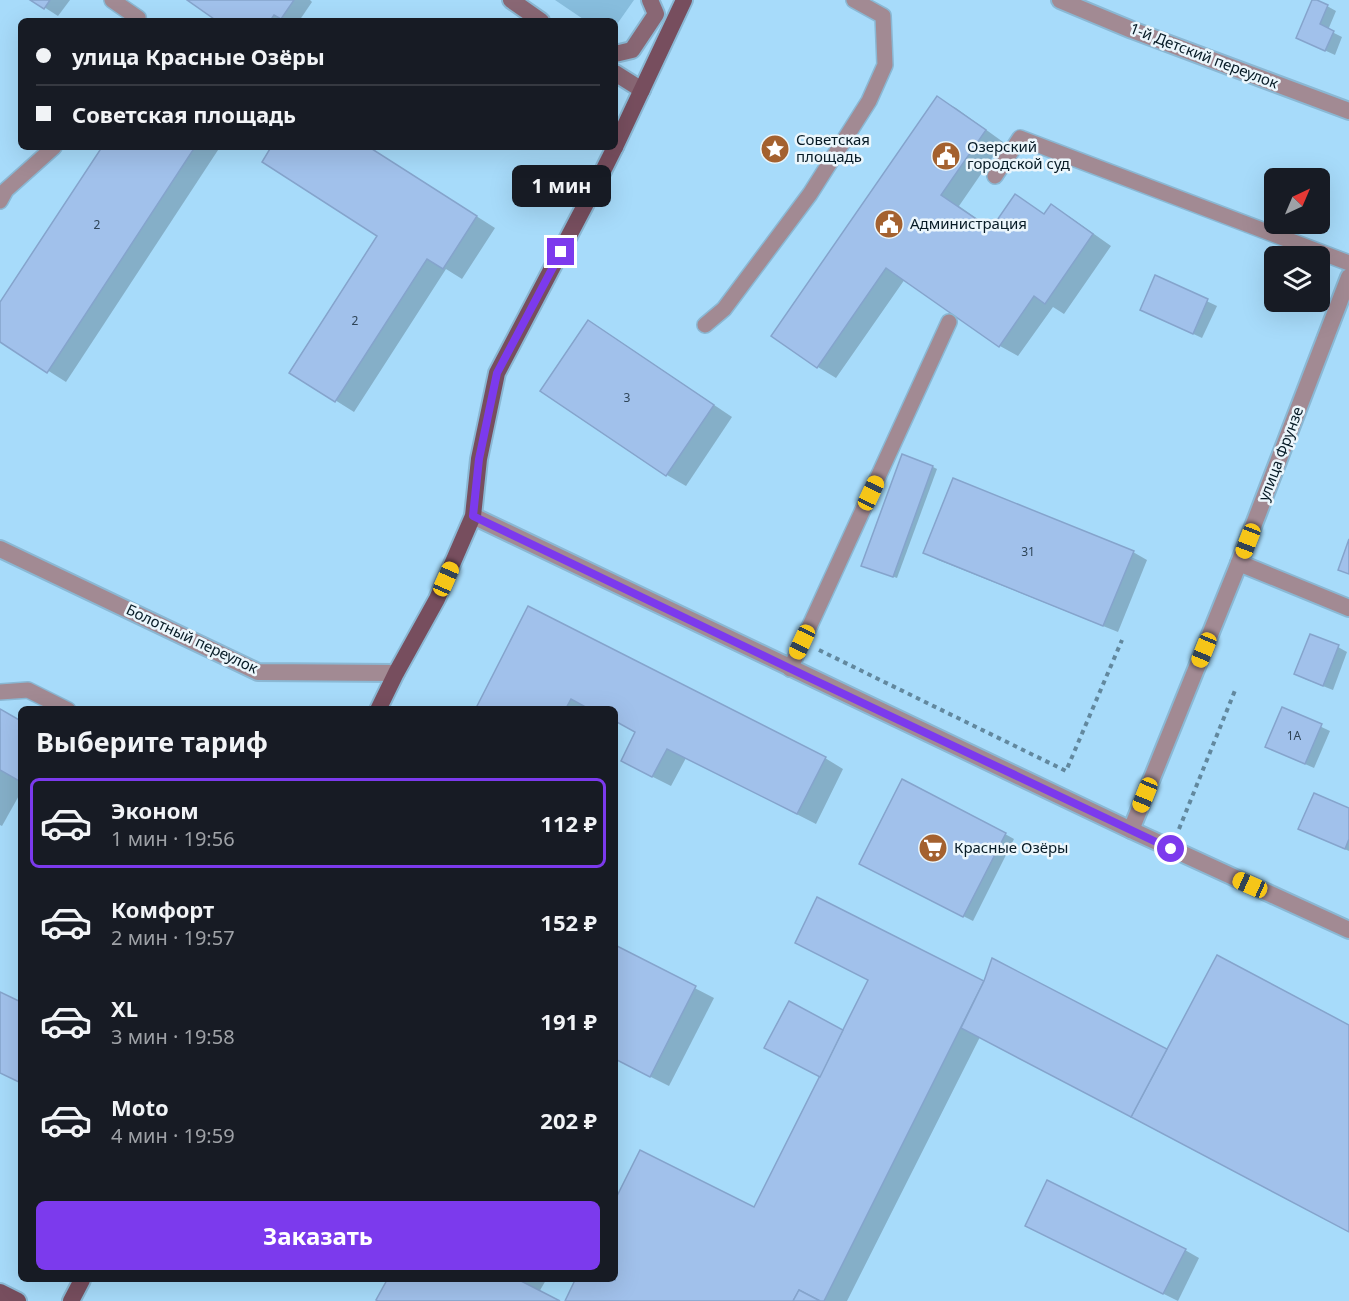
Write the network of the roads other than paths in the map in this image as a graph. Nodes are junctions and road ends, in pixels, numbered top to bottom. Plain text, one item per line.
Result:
1 (112, 0) edge
2 (511, 0) edge
3 (650, 0) edge
4 (854, 0) edge
5 (1060, 0) edge
6 (682, 1) edge
7 (138, 18) edge
8 (537, 18) edge
9 (618, 53) edge
10 (618, 75) edge
11 (642, 90) junction
12 (1349, 111) edge
13 (618, 141) edge
14 (51, 150) edge
15 (614, 150) edge
16 (995, 176) dead end
17 (0, 201) edge
18 (1349, 263) edge
19 (1349, 277) edge
20 (949, 322) dead end
21 (705, 325) dead end
22 (473, 516) junction
23 (0, 549) edge
24 (1239, 563) junction
25 (1349, 608) edge
26 (790, 669) junction
27 (396, 673) junction
28 (0, 692) edge
29 (60, 706) edge
30 (380, 706) edge
31 (1131, 830) junction
32 (1349, 930) edge
33 (81, 1282) edge
34 (0, 1292) edge
35 (18, 1301) edge
36 (70, 1301) edge

1 - 7 lane
2 - 8 main road
3 - 9 main road
4 - 21 lane
5 - 12 street, 1-й Детский переулок
6 - 11 main road
10 - 11 main road
11 - 13 main road
14 - 17 lane
15 - 22 main road
16 - 18 lane
19 - 24 street, улица Фрунзе
20 - 26 lane
22 - 26 street
22 - 27 main road
23 - 27 street, Болотный переулок
24 - 25 street
24 - 31 street, улица Фрунзе
26 - 31 street
27 - 30 main road
28 - 29 lane
31 - 32 street
33 - 36 main road
34 - 35 main road

